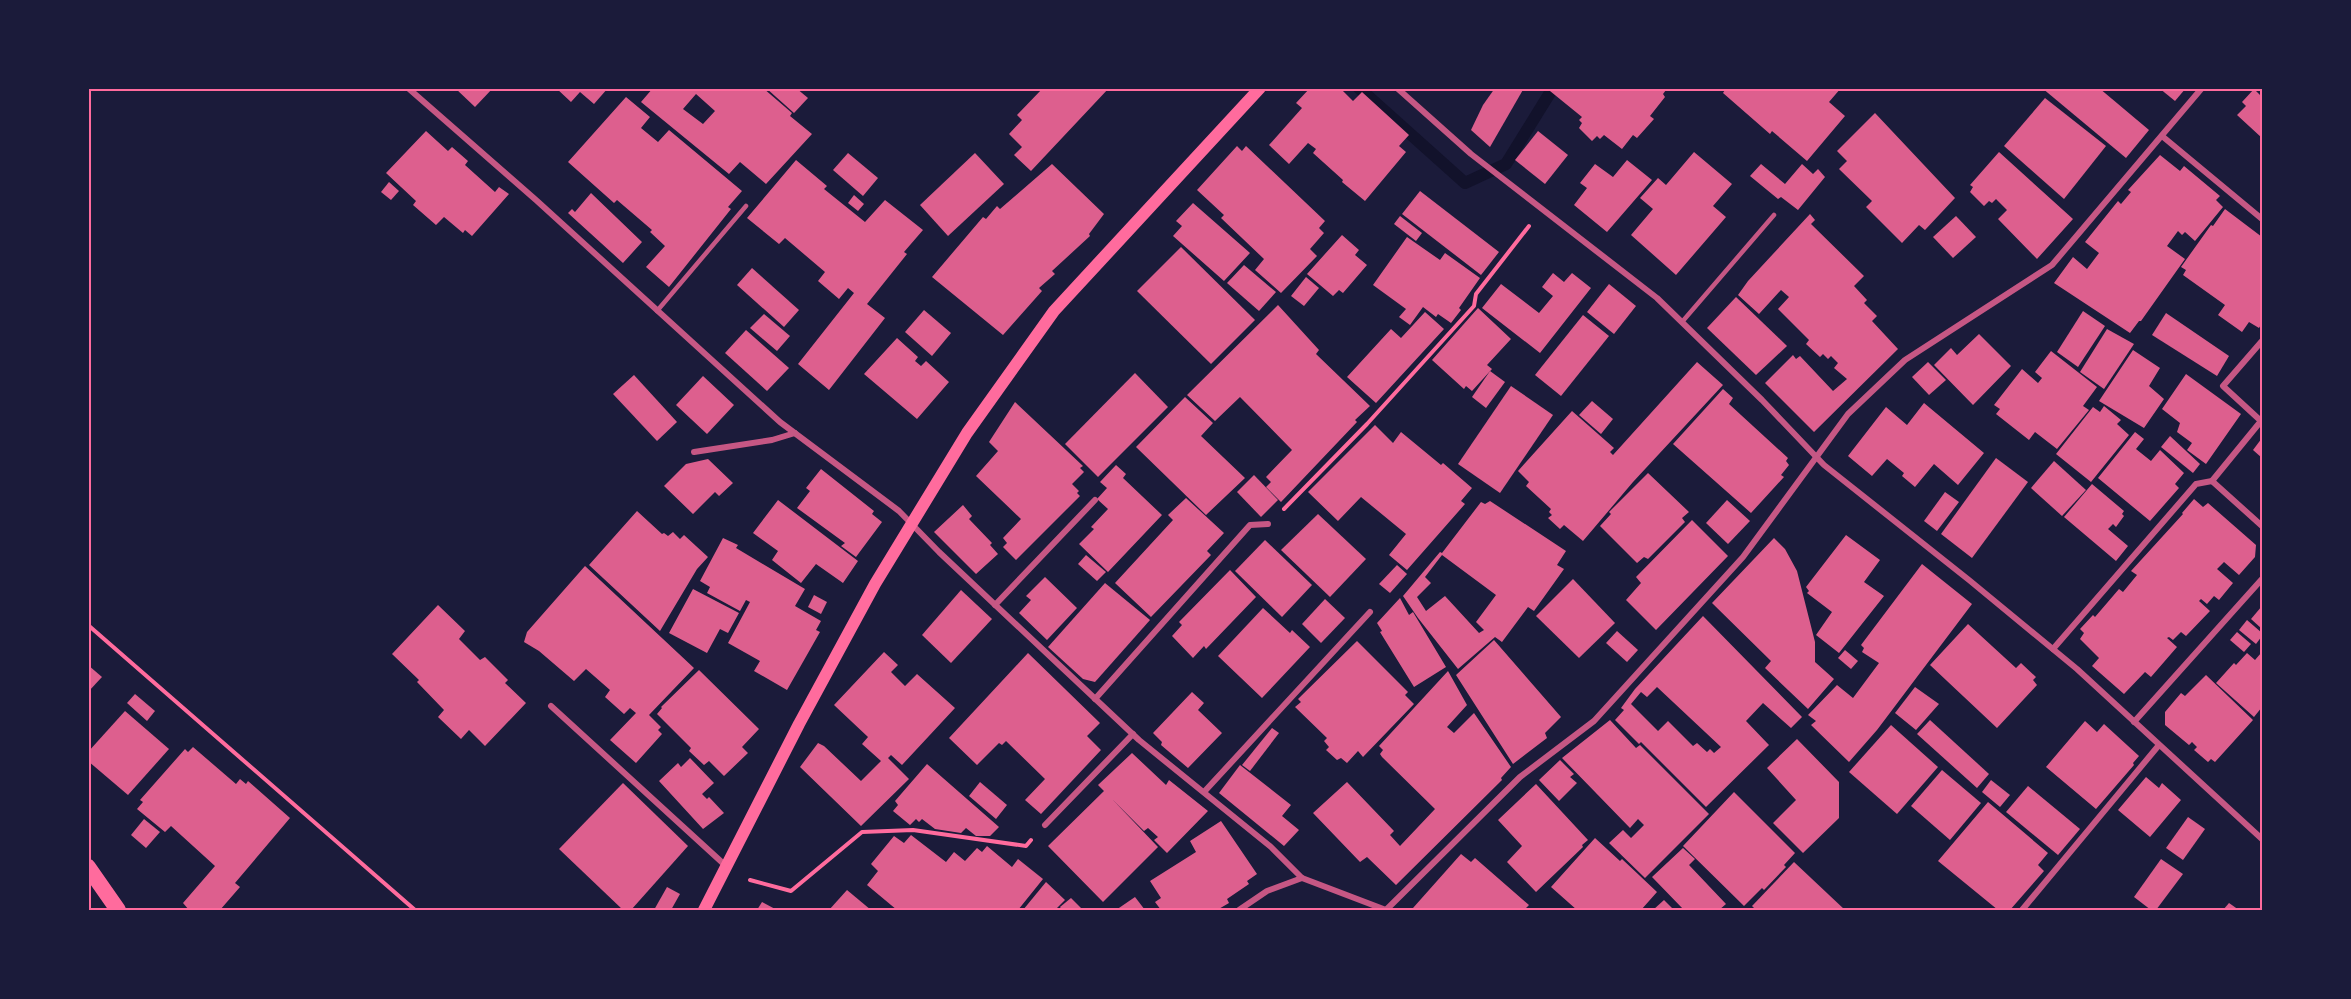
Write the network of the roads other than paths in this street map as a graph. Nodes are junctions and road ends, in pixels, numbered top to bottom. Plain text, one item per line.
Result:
1 (408, 88) edge
2 (1260, 88) edge
3 (1397, 88) edge
4 (2202, 88) edge
5 (2162, 136) junction
6 (746, 206) dead end
7 (1774, 215) dead end
8 (2262, 219) edge
9 (657, 311) junction
10 (1682, 322) junction
11 (2262, 341) edge
12 (795, 433) junction
13 (694, 452) dead end
14 (1817, 457) junction
15 (2212, 481) junction
16 (1095, 500) dead end
17 (912, 524) junction
18 (1268, 524) road end
19 (2262, 526) edge
20 (2262, 579) edge
21 (995, 605) junction
22 (1370, 612) dead end
23 (2053, 649) junction
24 (1095, 699) junction
25 (551, 706) dead end
26 (2134, 722) junction
27 (1133, 734) junction
28 (2159, 745) junction
29 (1204, 792) junction
30 (1045, 825) road end
31 (2262, 839) edge
32 (88, 867) edge
33 (725, 869) junction
34 (1302, 878) junction
35 (118, 910) edge
36 (704, 910) edge
37 (1239, 910) edge
38 (1386, 910) edge
39 (2022, 910) edge

1 - 9 street
2 - 17 main road
3 - 10 street
4 - 5 street
5 - 8 street
5 - 14 street
6 - 9 lane
7 - 10 lane
9 - 12 street
10 - 14 street
11 - 15 street
12 - 13 street
12 - 17 street
14 - 23 street
14 - 38 street
15 - 19 street
15 - 23 street
16 - 21 street
17 - 21 street
17 - 33 main road
18 - 24 street
20 - 26 street
21 - 24 street
22 - 29 street
23 - 26 street
24 - 27 street
25 - 33 street
26 - 28 street
27 - 29 street
27 - 30 street
28 - 31 street
28 - 39 street
29 - 34 street
32 - 35 highway
33 - 36 main road
34 - 37 street
34 - 38 street

